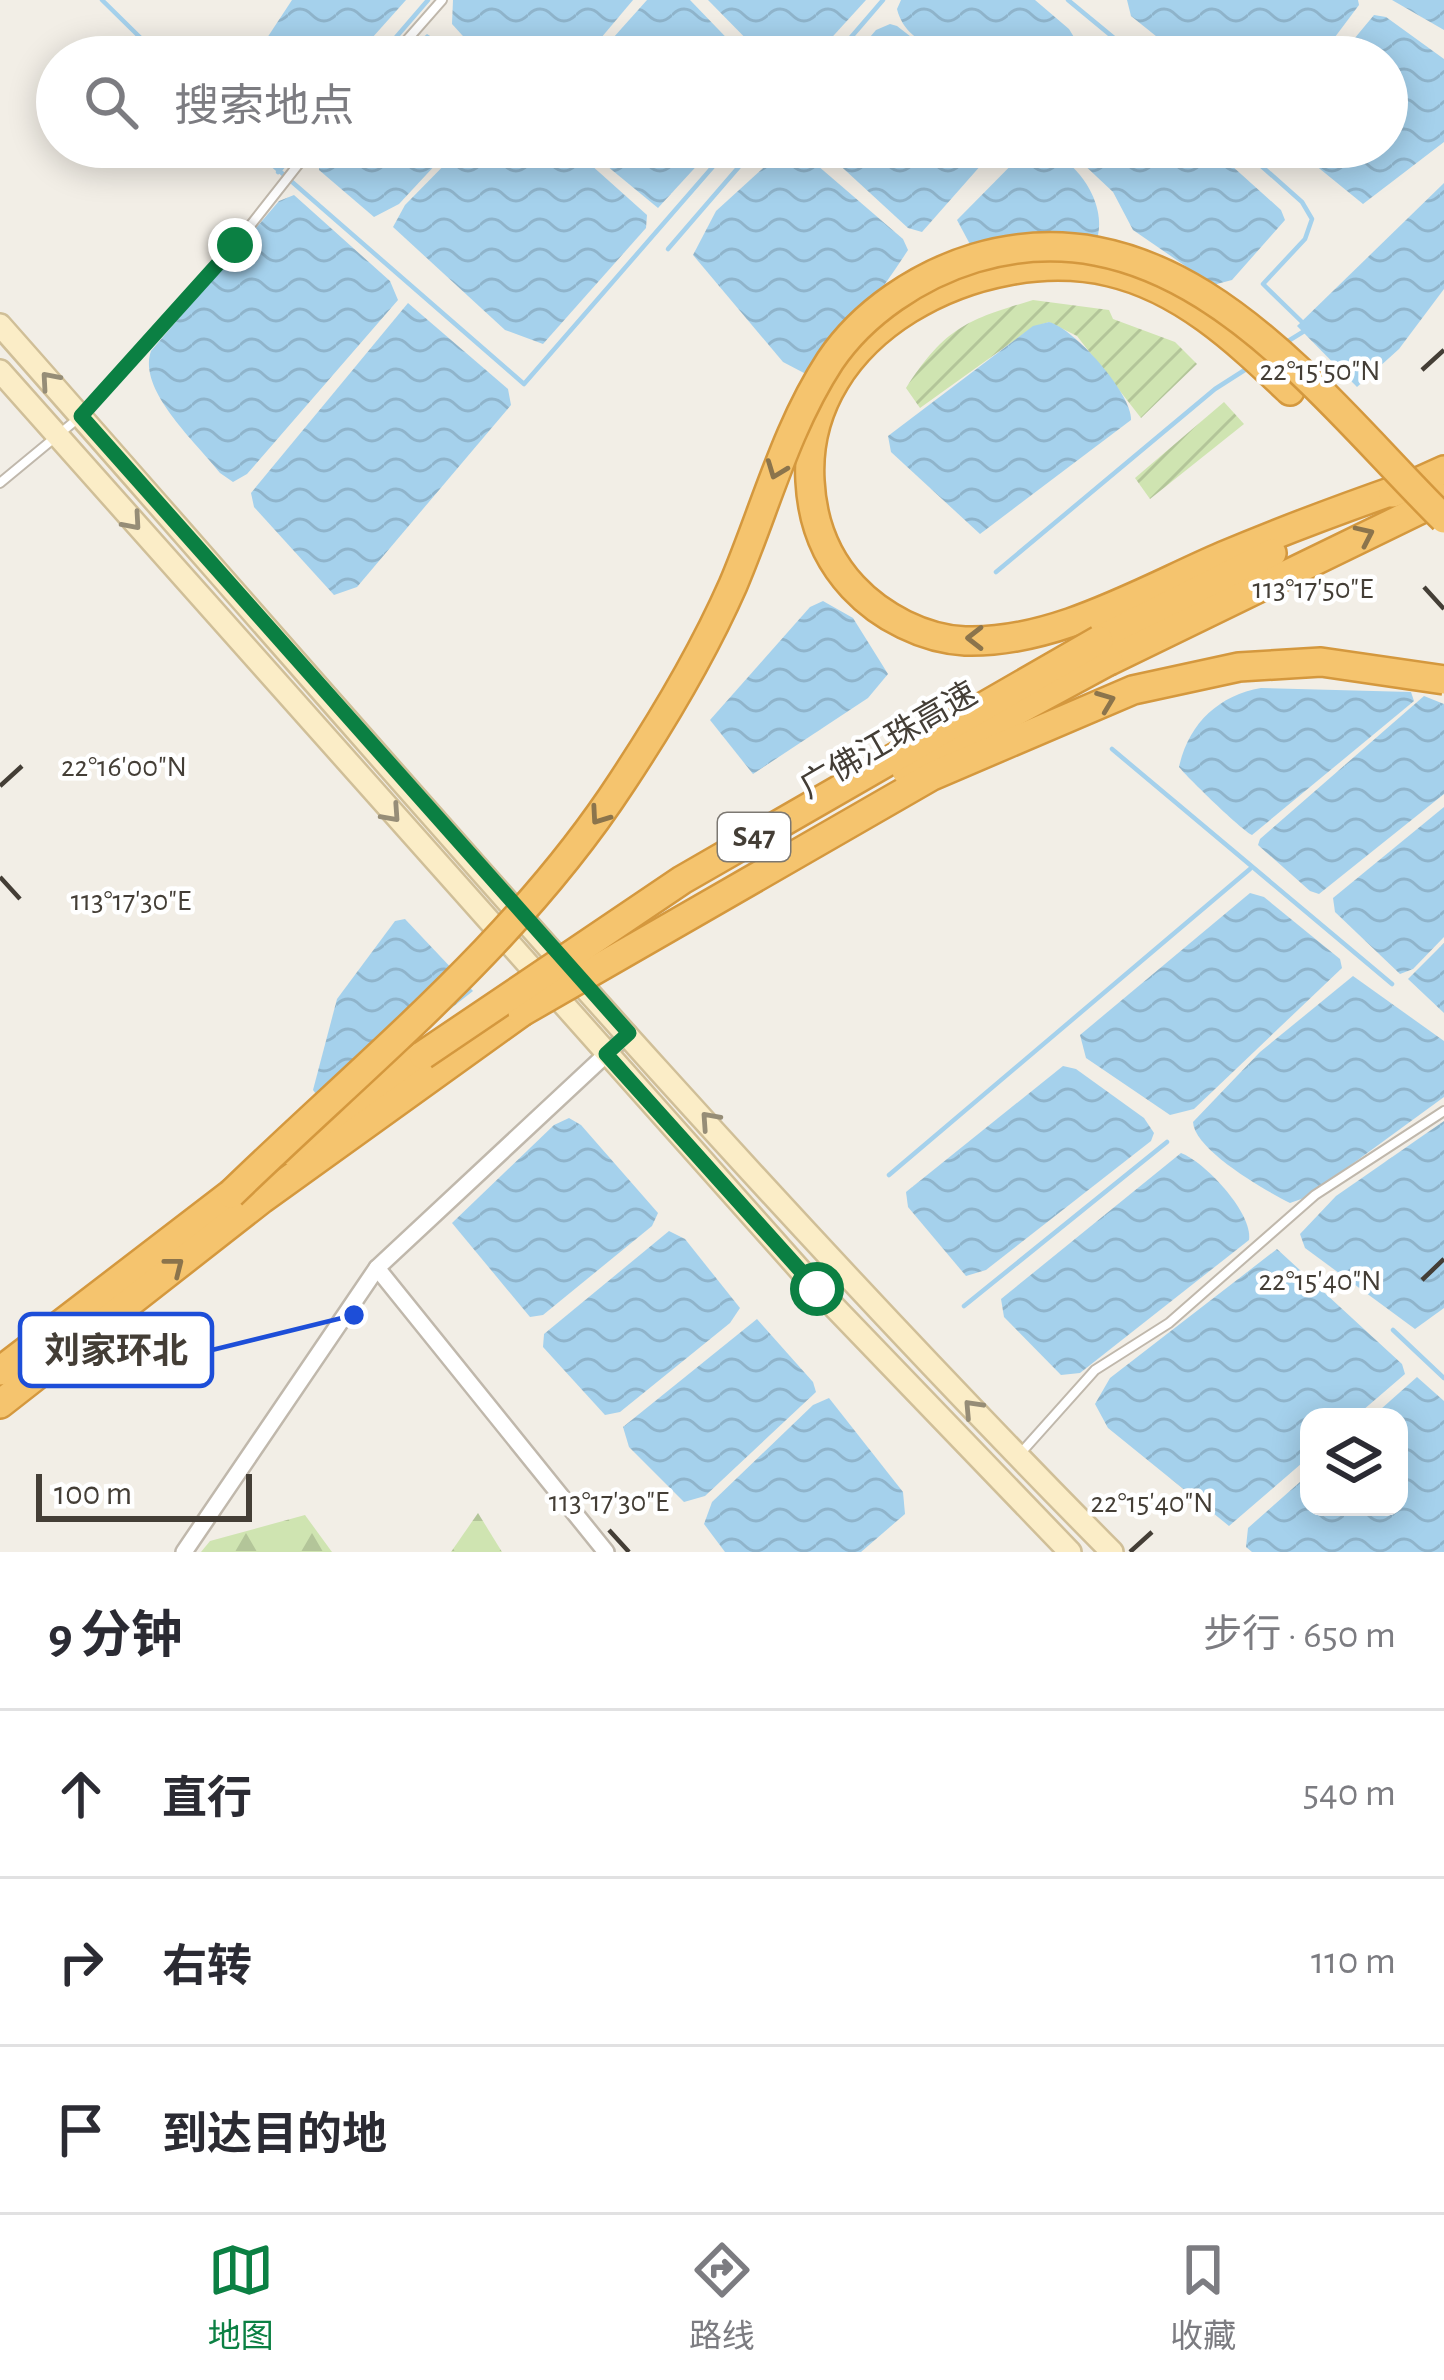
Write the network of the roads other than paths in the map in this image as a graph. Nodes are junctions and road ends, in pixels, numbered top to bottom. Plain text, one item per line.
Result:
1 (442, 0) edge
2 (410, 36) edge
3 (296, 168) edge
4 (0, 325) edge
5 (0, 371) edge
6 (81, 416) junction
7 (57, 435) junction
8 (1444, 470) edge
9 (0, 483) edge
10 (1444, 498) edge
11 (1444, 519) edge
12 (1444, 542) edge
13 (1099, 638) junction
14 (1444, 680) edge
15 (522, 1012) junction
16 (629, 1033) junction
17 (606, 1054) junction
18 (1444, 1111) edge
19 (231, 1194) junction
20 (377, 1268) junction
21 (75, 1327) junction
22 (0, 1371) edge
23 (0, 1404) edge
24 (1018, 1456) junction
25 (184, 1552) edge
26 (606, 1552) edge
27 (1070, 1552) edge
28 (1112, 1552) edge

1 - 2 lane
3 - 6 lane
6 -> 4 main road
5 - 7 main road
6 - 7 lane
6 - 16 main road
7 - 9 lane
7 -> 17 main road
8 - 13 highway, 广佛江珠高速 / S47
13 -> 10 highway, 广佛江珠高速 / S47
11 -> 19 highway, bridge
13 -> 12 highway
13 - 15 highway, 广佛江珠高速 / S47, bridge
13 - 19 highway, 广佛江珠高速 / S47, bridge
15 -> 14 highway, bridge
21 -> 15 highway, 广佛江珠高速 / S47
16 - 17 street
24 -> 16 main road
17 - 20 street
17 - 27 main road
18 - 24 lane
19 - 21 highway, 广佛江珠高速 / S47
20 - 25 street
20 - 26 street
21 - 22 highway, 广佛江珠高速 / S47
21 - 23 highway, 广佛江珠高速 / S47
24 - 28 main road

